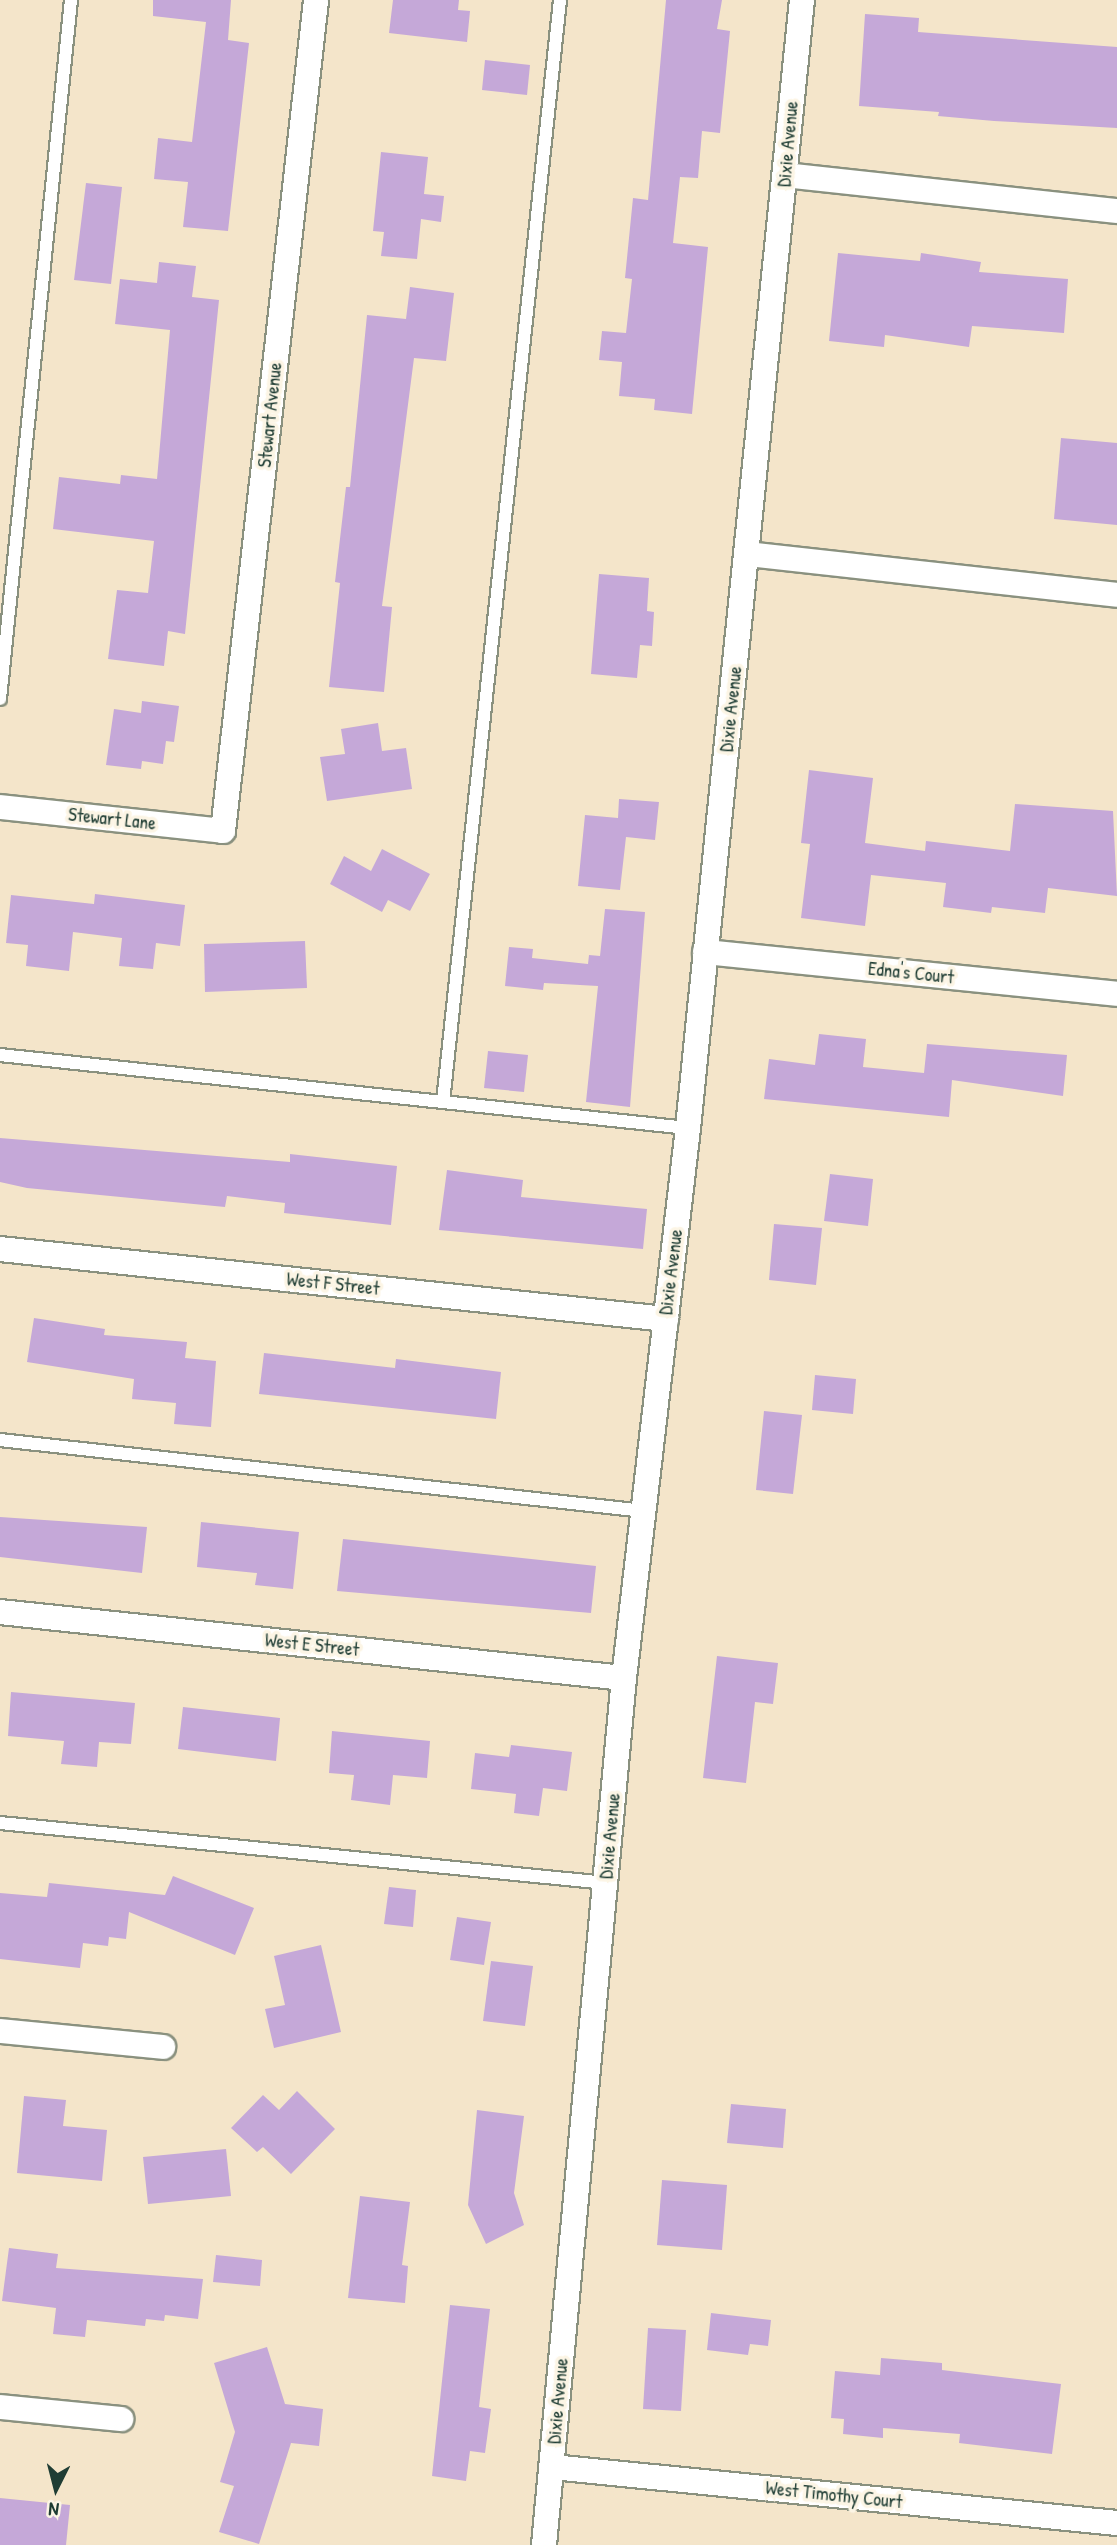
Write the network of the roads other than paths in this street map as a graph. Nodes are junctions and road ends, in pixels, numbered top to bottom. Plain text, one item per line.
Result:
1 (71, 0) edge
2 (316, 0) edge
3 (560, 0) edge
4 (802, 0) edge
5 (785, 174) junction
6 (1117, 211) edge
7 (747, 554) junction
8 (1117, 595) edge
9 (0, 699) edge
10 (0, 807) edge
11 (223, 831) joint
12 (705, 952) junction
13 (1117, 994) edge
14 (0, 1055) edge
15 (443, 1102) junction
16 (688, 1128) junction
17 (0, 1249) edge
18 (666, 1319) junction
19 (0, 1440) edge
20 (644, 1511) junction
21 (0, 1612) edge
22 (624, 1678) junction
23 (0, 1823) edge
24 (606, 1882) junction
25 (0, 2031) edge
26 (163, 2046) dead end
27 (0, 2407) edge
28 (121, 2419) dead end
29 (552, 2467) junction
30 (1117, 2523) edge
31 (544, 2545) edge

1 - 9 lane
2 - 11 street, Stewart Avenue
3 - 15 lane
4 - 5 street, Dixie Avenue
5 - 6 street
5 - 7 street, Dixie Avenue
7 - 8 street
7 - 12 street, Dixie Avenue
10 - 11 street, Stewart Lane
12 - 13 street, Edna's Court
12 - 16 street, Dixie Avenue
14 - 15 lane
15 - 16 lane
16 - 18 street, Dixie Avenue
17 - 18 street, West F Street
18 - 20 street, Dixie Avenue
19 - 20 lane
20 - 22 street, Dixie Avenue
21 - 22 street, West E Street
22 - 24 street, Dixie Avenue
23 - 24 lane
24 - 29 street, Dixie Avenue
25 - 26 street
27 - 28 street
29 - 30 street, West Timothy Court
29 - 31 street, Dixie Avenue

